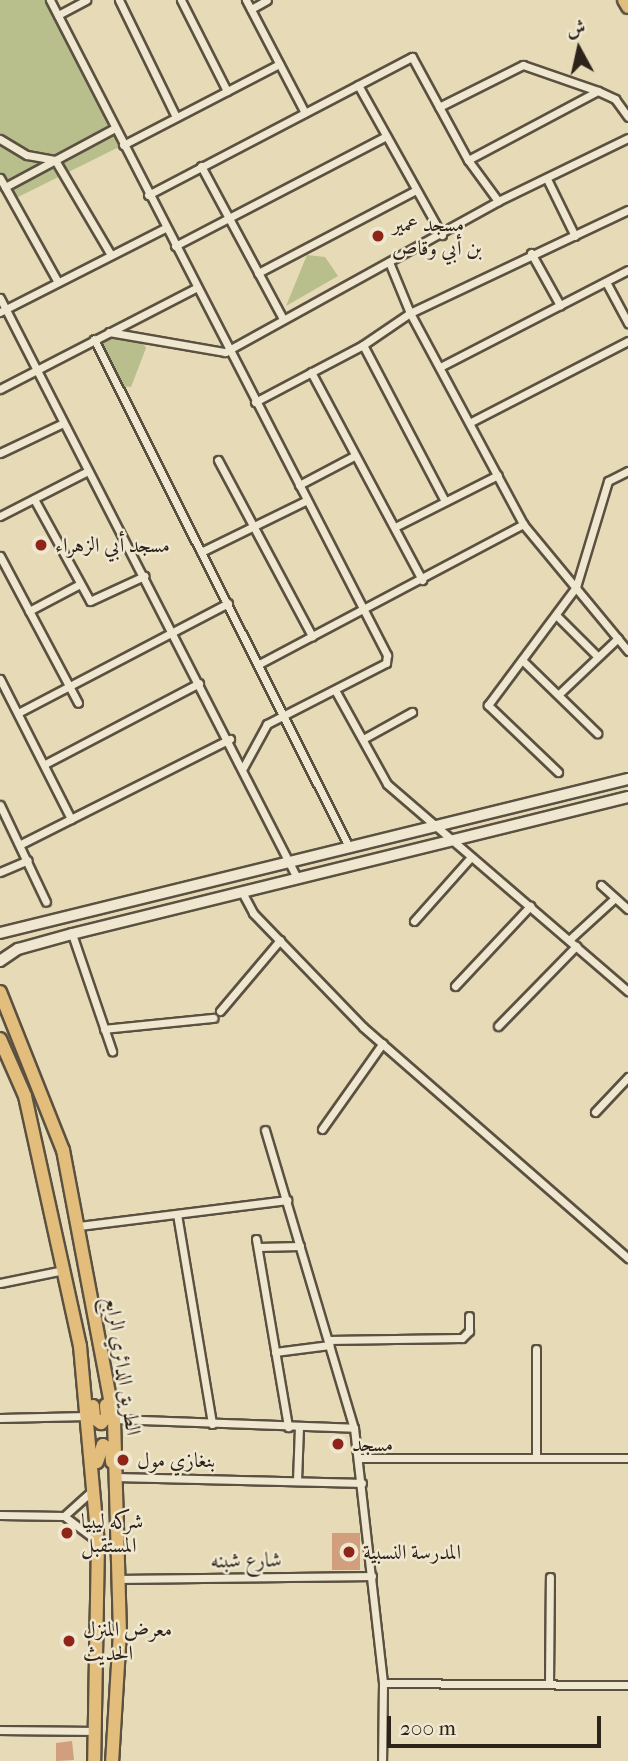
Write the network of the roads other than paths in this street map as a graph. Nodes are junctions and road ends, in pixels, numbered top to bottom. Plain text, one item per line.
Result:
1 (50, 0) edge
2 (86, 0) edge
3 (119, 0) edge
4 (181, 0) edge
5 (246, 0) edge
6 (267, 0) edge
7 (624, 0) edge
8 (628, 7) edge
9 (251, 9) junction
10 (58, 15) junction
11 (279, 64) junction
12 (358, 85) junction
13 (227, 91) junction
14 (598, 91) junction
15 (439, 107) junction
16 (305, 113) junction
17 (176, 117) junction
18 (628, 117) edge
19 (115, 128) junction
20 (386, 136) junction
21 (628, 138) edge
22 (0, 139) edge
23 (123, 145) junction
24 (55, 160) junction
25 (468, 160) junction
26 (201, 166) junction
27 (0, 178) edge
28 (548, 181) junction
29 (5, 187) junction
30 (416, 190) junction
31 (148, 195) junction
32 (498, 201) junction
33 (628, 210) edge
34 (230, 221) junction
35 (165, 228) junction
36 (442, 235) junction
37 (575, 236) junction
38 (174, 246) junction
39 (531, 253) junction
40 (111, 255) junction
41 (389, 262) junction
42 (628, 270) edge
43 (258, 273) junction
44 (58, 282) junction
45 (606, 282) junction
46 (196, 288) junction
47 (0, 298) edge
48 (560, 305) junction
49 (3, 311) edge
50 (410, 313) junction
51 (282, 317) junction
52 (628, 323) edge
53 (109, 332) junction
54 (94, 339) junction
55 (628, 341) edge
56 (363, 345) junction
57 (227, 346) junction
58 (442, 366) junction
59 (35, 371) junction
60 (311, 372) junction
61 (0, 389) edge
62 (255, 402) junction
63 (471, 422) junction
64 (61, 424) junction
65 (0, 453) edge
66 (354, 456) junction
67 (218, 460) dead end
68 (88, 471) junction
69 (628, 471) edge
70 (498, 475) junction
71 (299, 485) junction
72 (34, 499) junction
73 (307, 500) junction
74 (445, 501) junction
75 (0, 516) edge
76 (523, 524) junction
77 (254, 526) junction
78 (395, 527) junction
79 (201, 552) junction
80 (0, 556) edge
81 (144, 576) junction
82 (422, 580) junction
83 (80, 584) junction
84 (576, 587) junction
85 (228, 603) junction
86 (363, 608) junction
87 (29, 611) junction
88 (558, 616) junction
89 (172, 631) junction
90 (312, 636) junction
91 (618, 638) junction
92 (628, 651) edge
93 (597, 656) junction
94 (522, 660) junction
95 (261, 663) junction
96 (0, 679) edge
97 (199, 683) junction
98 (68, 684) junction
99 (335, 690) junction
100 (559, 694) junction
101 (78, 703) dead end
102 (412, 712) dead end
103 (18, 713) junction
104 (285, 714) junction
105 (597, 733) dead end
106 (230, 739) junction
107 (363, 739) junction
108 (44, 764) junction
109 (243, 768) junction
110 (558, 772) dead end
111 (628, 779) edge
112 (628, 797) edge
113 (0, 805) edge
114 (71, 819) junction
115 (433, 827) junction
116 (450, 841) junction
117 (21, 844) junction
118 (349, 847) junction
119 (471, 857) junction
120 (28, 860) junction
121 (290, 861) junction
122 (0, 872) edge
123 (297, 878) junction
124 (601, 885) dead end
125 (242, 892) junction
126 (615, 898) junction
127 (46, 902) dead end
128 (530, 906) junction
129 (628, 909) edge
130 (414, 921) dead end
131 (0, 933) edge
132 (72, 934) junction
133 (280, 940) junction
134 (569, 940) junction
135 (576, 946) junction
136 (0, 961) edge
137 (455, 986) dead end
138 (628, 991) edge
139 (0, 992) edge
140 (220, 1011) dead end
141 (213, 1018) dead end
142 (499, 1026) dead end
143 (104, 1029) junction
144 (0, 1039) edge
145 (383, 1043) junction
146 (111, 1051) dead end
147 (628, 1077) edge
148 (596, 1112) dead end
149 (321, 1129) dead end
150 (265, 1130) dead end
151 (287, 1200) junction
152 (177, 1214) junction
153 (79, 1226) junction
154 (300, 1246) junction
155 (628, 1258) edge
156 (67, 1269) junction
157 (0, 1283) edge
158 (469, 1316) dead end
159 (77, 1328) junction
160 (329, 1342) junction
161 (536, 1349) dead end
162 (275, 1352) junction
163 (106, 1366) junction
164 (87, 1416) junction
165 (0, 1418) edge
166 (114, 1419) junction
167 (212, 1424) junction
168 (288, 1427) junction
169 (299, 1427) junction
170 (354, 1428) junction
171 (536, 1457) junction
172 (359, 1458) junction
173 (628, 1458) edge
174 (118, 1477) junction
175 (297, 1481) junction
176 (362, 1483) junction
177 (94, 1487) junction
178 (0, 1516) edge
179 (64, 1516) junction
180 (96, 1522) junction
181 (120, 1531) junction
182 (98, 1542) junction
183 (372, 1576) junction
184 (550, 1577) dead end
185 (120, 1578) junction
186 (383, 1683) junction
187 (548, 1684) junction
188 (628, 1685) edge
189 (0, 1730) edge
190 (96, 1731) junction
191 (94, 1761) edge
192 (112, 1761) edge
193 (382, 1761) edge

1 - 10 street
2 - 10 street
3 - 17 street
4 - 13 street
5 - 9 street
6 - 9 street
7 - 8 main road
9 - 11 street
10 - 19 street
11 - 13 street
11 - 16 street
12 - 15 street
12 - 16 street
12 - 20 street
13 - 17 street
14 - 15 street
14 - 18 street
14 - 25 street
15 - 25 street
16 - 26 street
17 - 23 street
19 - 23 street
19 - 24 street
20 - 30 street
20 - 34 street
21 - 28 street
22 - 24 street
23 - 31 street
24 - 29 street
24 - 40 street
25 - 32 street
26 - 31 street
26 - 34 street
27 - 29 street
28 - 32 street
28 - 37 street
29 - 44 street
30 - 36 street
30 - 43 street
31 - 35 street
32 - 36 street
33 - 37 street
34 - 38 street
34 - 43 street
35 - 38 street
35 - 40 street
36 - 41 street
37 - 39 street
38 - 46 street
39 - 48 street
39 - 50 street
40 - 44 street
41 - 50 street
41 - 51 street
42 - 45 street
43 - 51 street
44 - 49 street
45 - 48 street
45 - 52 street
46 - 53 street
46 - 57 street
47 - 49 street
48 - 58 street
49 - 59 street
50 - 56 street
50 - 58 street
51 - 57 street
53 - 54 street
53 - 57 street
54 - 59 street
54 - 79 street
55 - 63 street
56 - 60 street
56 - 74 street
57 - 62 street
58 - 63 street
59 - 61 street
59 - 64 street
60 - 62 street
60 - 66 street
62 - 71 street
63 - 70 street
64 - 65 street
64 - 68 street
66 - 71 street
66 - 78 street
67 - 77 street
68 - 72 street
68 - 81 street
69 - 84 street
70 - 74 street
70 - 76 street
71 - 73 street
72 - 75 street
72 - 83 street
73 - 77 street
73 - 86 street
74 - 78 street
76 - 82 street
76 - 84 street
77 - 79 street
77 - 90 street
78 - 82 street
79 - 85 street
80 - 87 street
81 - 83 street
81 - 89 street
82 - 86 street
83 - 87 street
84 - 88 street
84 - 91 street
85 - 89 street
85 - 95 street
86 - 90 street
86 - 99 street
87 - 98 street
88 - 93 street
88 - 94 street
89 - 97 street
89 - 98 street
90 - 95 street
91 - 92 street
91 - 93 street
93 - 100 street
94 - 100 street
94 - 110 street
95 - 104 street
96 - 103 street
97 - 106 street
97 - 108 street
98 - 101 street
98 - 103 street
99 - 104 street
99 - 107 street
100 - 105 street
102 - 107 street
103 - 108 street
104 - 109 street
104 - 118 street
106 - 109 street
106 - 114 street
107 - 115 street
108 - 114 street
109 - 121 street
111 - 115 main road
112 - 116 main road
113 - 117 street
114 - 117 street
115 - 116 street
115 - 118 main road
116 - 119 street
116 - 123 main road
117 - 120 street
118 - 121 main road
119 - 128 street
119 - 130 street
120 - 122 street
120 - 127 street
121 - 123 street
121 - 131 main road
123 - 125 main road
124 - 126 street
125 - 132 main road
125 - 133 street
126 - 129 street
126 - 134 street
128 - 134 street
128 - 137 street
132 - 136 main road
132 - 143 street
133 - 140 street
133 - 145 street
134 - 135 street
135 - 138 street
135 - 142 street
139 - 153 main road, الطريق الدائري الرابع
141 - 143 street
143 - 146 street
144 - 156 main road, الطريق الدائري الرابع
145 - 149 street
145 - 155 street
147 - 148 street
150 - 151 street
151 - 152 street
151 - 154 street
152 - 153 street
152 - 167 street
153 - 163 main road, الطريق الدائري الرابع
154 - 160 street
154 - 162 street
156 - 157 street
156 - 159 main road, الطريق الدائري الرابع
158 - 160 street
159 - 163 main road
159 - 164 main road, الطريق الدائري الرابع
160 - 162 street
160 - 170 street
161 - 171 street
162 - 168 street
163 - 166 main road, الطريق الدائري الرابع
164 - 165 street
164 - 177 main road, الطريق الدائري الرابع
166 - 167 street
166 - 174 main road, الطريق الدائري الرابع
167 - 168 street
168 - 169 street
169 - 170 street
169 - 175 street
170 - 172 street
171 - 172 street
171 - 173 street
172 - 176 street
174 - 175 street
174 - 181 main road, الطريق الدائري الرابع
175 - 176 street
176 - 183 street
177 - 179 street
177 - 180 main road, الطريق الدائري الرابع
178 - 179 street
179 - 182 street
180 - 181 main road
180 - 182 main road, الطريق الدائري الرابع
181 - 185 main road, الطريق الدائري الرابع
182 - 190 main road, الطريق الدائري الرابع
183 - 185 street, شارع شبنه
183 - 186 street
184 - 187 street
185 - 192 main road, الطريق الدائري الرابع
186 - 187 street
186 - 193 street
187 - 188 street
189 - 190 street
190 - 191 main road, الطريق الدائري الرابع

